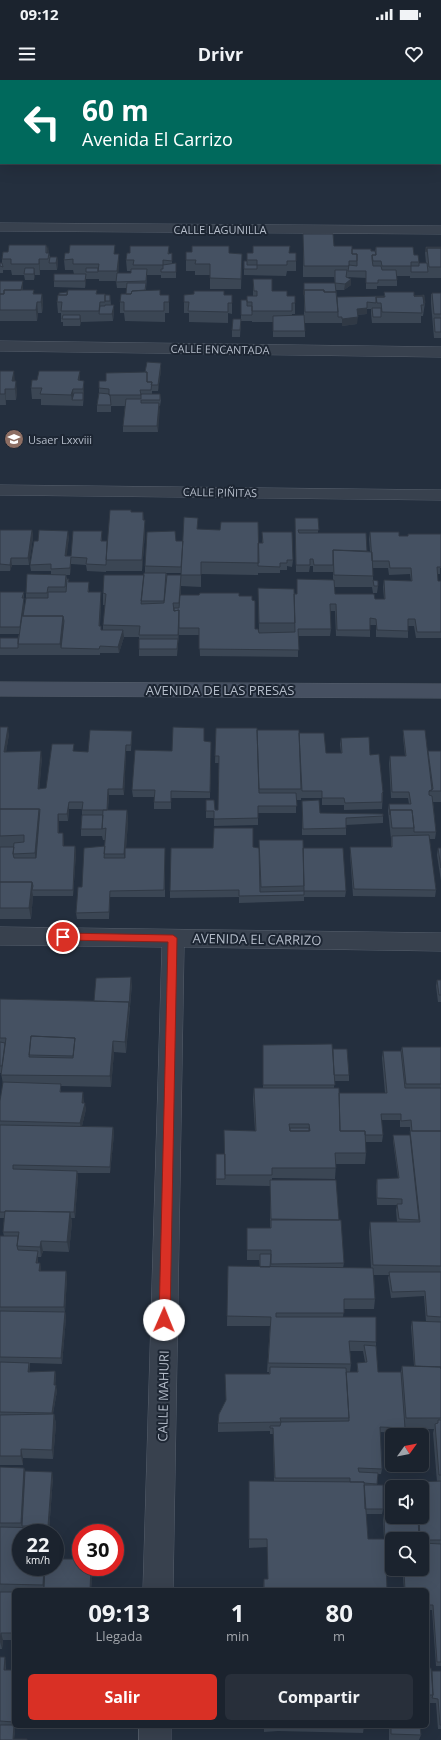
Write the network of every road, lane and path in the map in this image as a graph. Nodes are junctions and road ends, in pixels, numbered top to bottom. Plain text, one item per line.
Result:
1 (0, 228) edge
2 (441, 230) edge
3 (0, 346) edge
4 (441, 352) edge
5 (0, 490) edge
6 (441, 495) edge
7 (0, 689) edge
8 (441, 691) edge
9 (0, 936) edge
10 (173, 938) junction
11 (441, 942) edge
12 (158, 1588) edge
13 (155, 1728) edge
14 (155, 1740) edge

1 - 2 street, CALLE LAGUNILLA
3 - 4 street, CALLE ENCANTADA
5 - 6 street, CALLE PIÑITAS
7 - 8 street, AVENIDA DE LAS PRESAS
9 - 10 street, AVENIDA EL CARRIZO
10 - 11 street, AVENIDA EL CARRIZO
10 - 12 street, CALLE MAHURI
13 - 14 street

